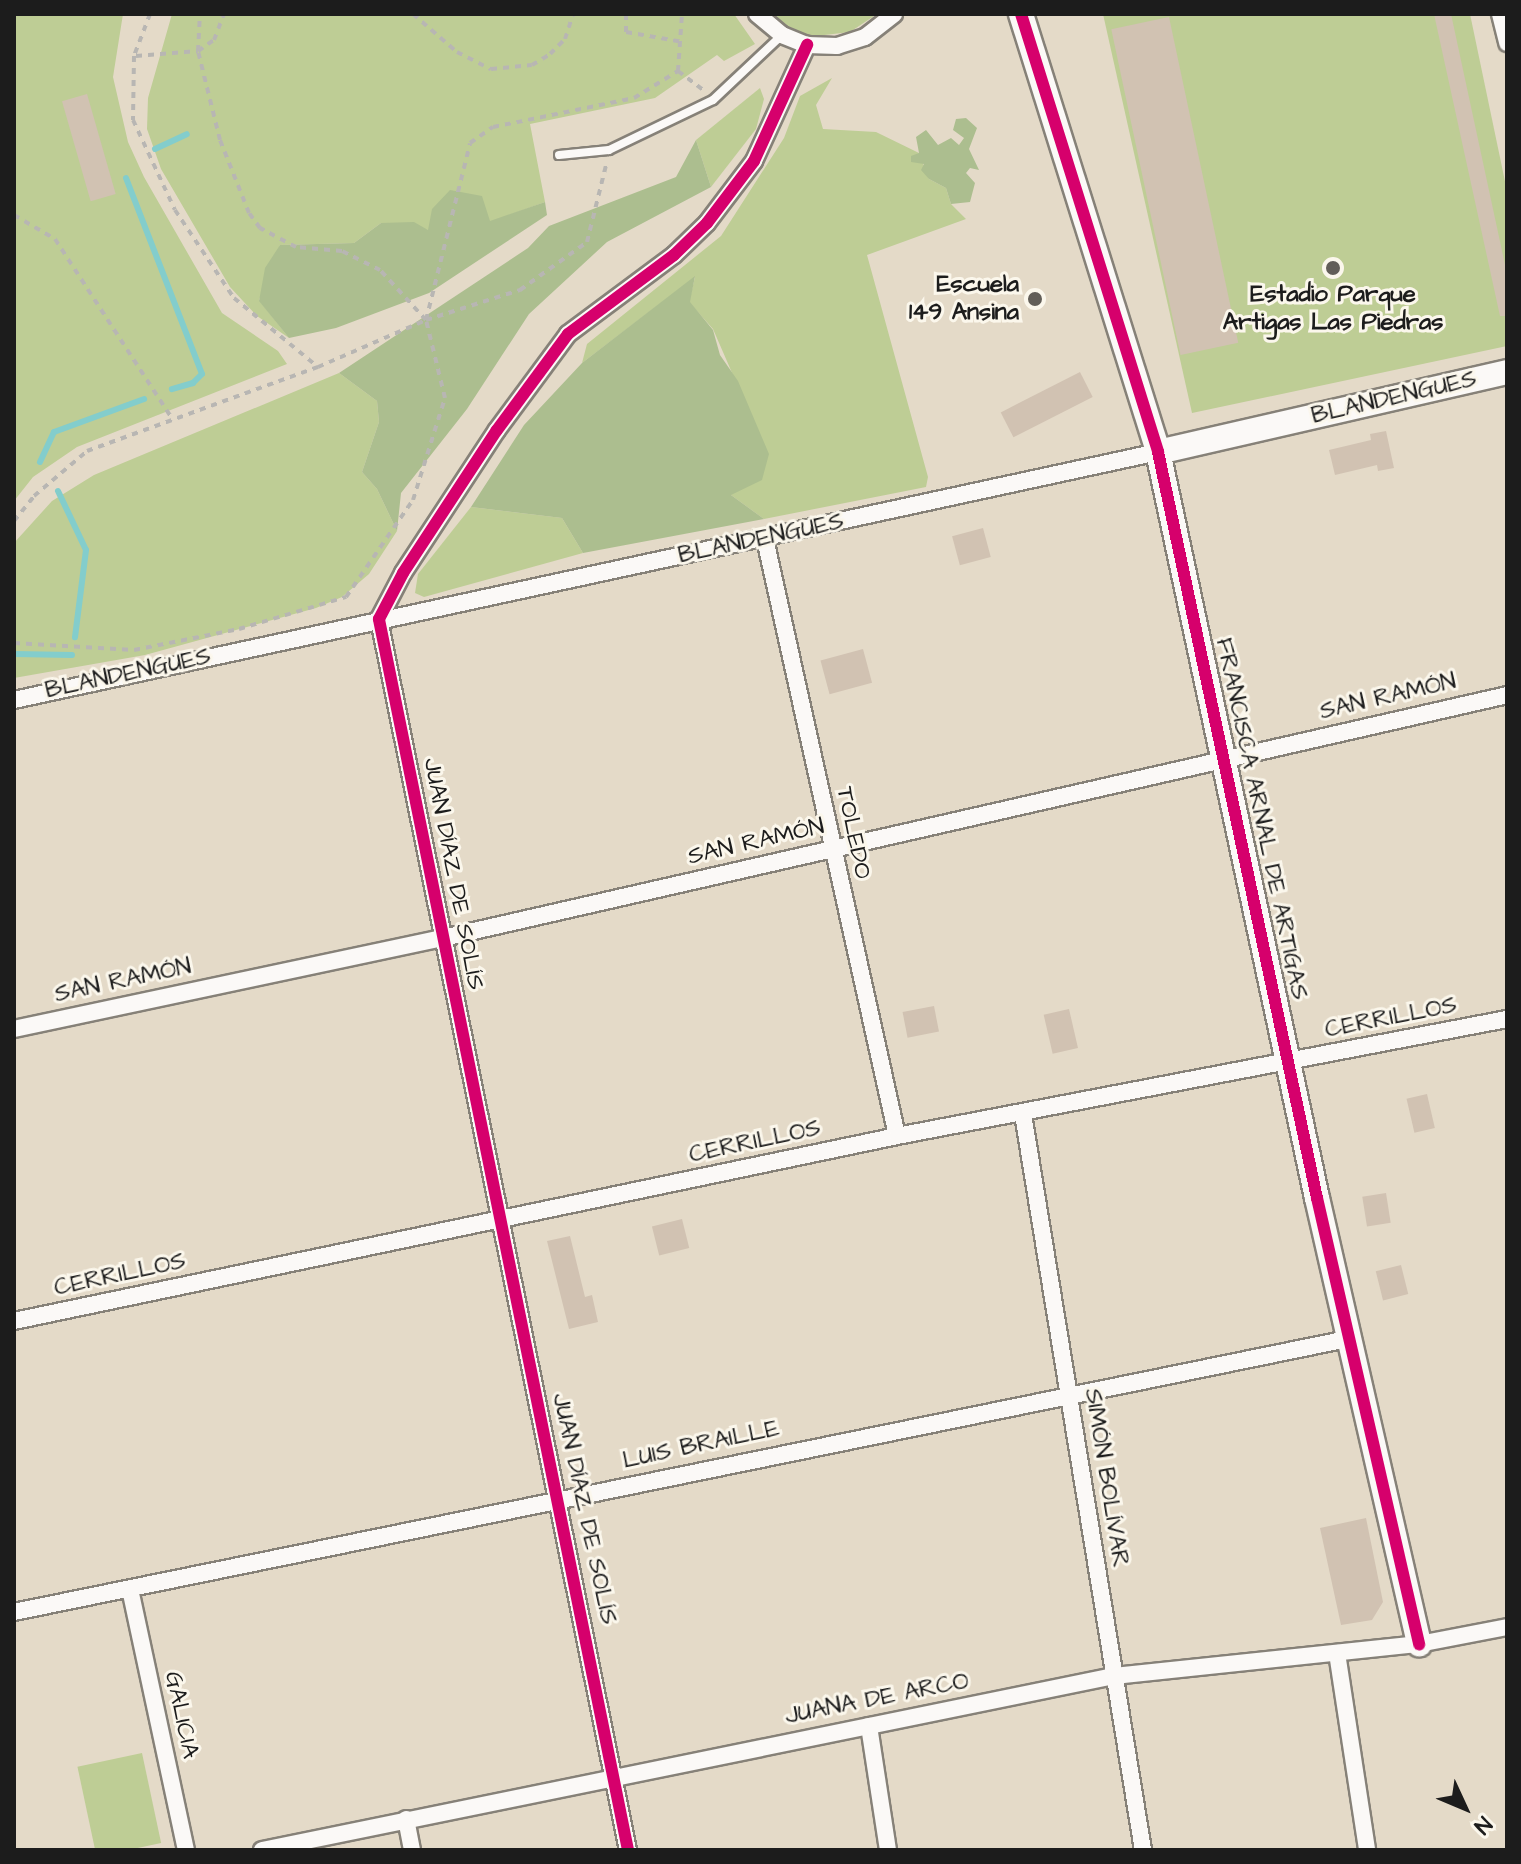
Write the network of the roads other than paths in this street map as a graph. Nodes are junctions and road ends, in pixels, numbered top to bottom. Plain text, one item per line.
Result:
1 (757, 14) edge
2 (894, 14) edge
3 (1021, 14) edge
4 (1500, 14) edge
5 (782, 35) junction
6 (1507, 43) edge
7 (807, 45) junction
8 (559, 155) dead end
9 (1507, 372) edge
10 (1158, 452) junction
11 (765, 539) junction
12 (379, 619) junction
13 (1507, 695) edge
14 (14, 700) edge
15 (1225, 758) junction
16 (832, 849) junction
17 (443, 938) junction
18 (1507, 1019) edge
19 (14, 1029) edge
20 (1291, 1062) junction
21 (1023, 1114) junction
22 (897, 1136) junction
23 (501, 1220) junction
24 (14, 1321) edge
25 (1352, 1338) junction
26 (1068, 1394) junction
27 (559, 1499) junction
28 (130, 1589) junction
29 (14, 1612) edge
30 (1507, 1627) edge
31 (1419, 1644) junction
32 (1337, 1653) junction
33 (1114, 1676) junction
34 (869, 1726) junction
35 (617, 1776) junction
36 (406, 1819) junction
37 (186, 1850) edge
38 (262, 1850) edge
39 (412, 1850) edge
40 (628, 1850) edge
41 (888, 1850) edge
42 (1143, 1850) edge
43 (1367, 1850) edge

1 - 5 street
2 - 7 street
3 - 10 street, FRANCISCA ARNAL DE ARTIGAS
4 - 6 street
5 - 7 street
5 - 8 lane
7 - 12 street
9 - 10 street, BLANDENGUES
10 - 11 street, BLANDENGUES
10 - 15 street, FRANCISCA ARNAL DE ARTIGAS
11 - 12 street, BLANDENGUES
11 - 16 street, TOLEDO
12 - 14 street, BLANDENGUES
12 - 17 street, JUAN DÍAZ DE SOLÍS
13 - 15 street, SAN RAMÓN
15 - 16 street, SAN RAMÓN
15 - 20 street, FRANCISCA ARNAL DE ARTIGAS
16 - 17 street, SAN RAMÓN
16 - 22 street, TOLEDO
17 - 19 street, SAN RAMÓN
17 - 23 street, JUAN DÍAZ DE SOLÍS
18 - 20 street, CERRILLOS
20 - 21 street, CERRILLOS
20 - 25 street, FRANCISCA ARNAL DE ARTIGAS
21 - 22 street, CERRILLOS
21 - 26 street, SIMÓN BOLÍVAR
22 - 23 street, CERRILLOS
23 - 24 street, CERRILLOS
23 - 27 street, JUAN DÍAZ DE SOLÍS
25 - 26 street, LUIS BRAILLE
25 - 31 street, FRANCISCA ARNAL DE ARTIGAS
26 - 27 street, LUIS BRAILLE
26 - 33 street, SIMÓN BOLÍVAR
27 - 28 street, LUIS BRAILLE
27 - 35 street, JUAN DÍAZ DE SOLÍS
28 - 29 street, LUIS BRAILLE
28 - 37 street, GALICIA
30 - 31 street, JUANA DE ARCO
31 - 32 street, JUANA DE ARCO
32 - 33 street, JUANA DE ARCO
32 - 43 street
33 - 34 street, JUANA DE ARCO
33 - 42 street, SIMÓN BOLÍVAR
34 - 35 street, JUANA DE ARCO
34 - 41 street
35 - 36 street, JUANA DE ARCO
35 - 40 street, JUAN DÍAZ DE SOLÍS
36 - 38 street, JUANA DE ARCO
36 - 39 street

